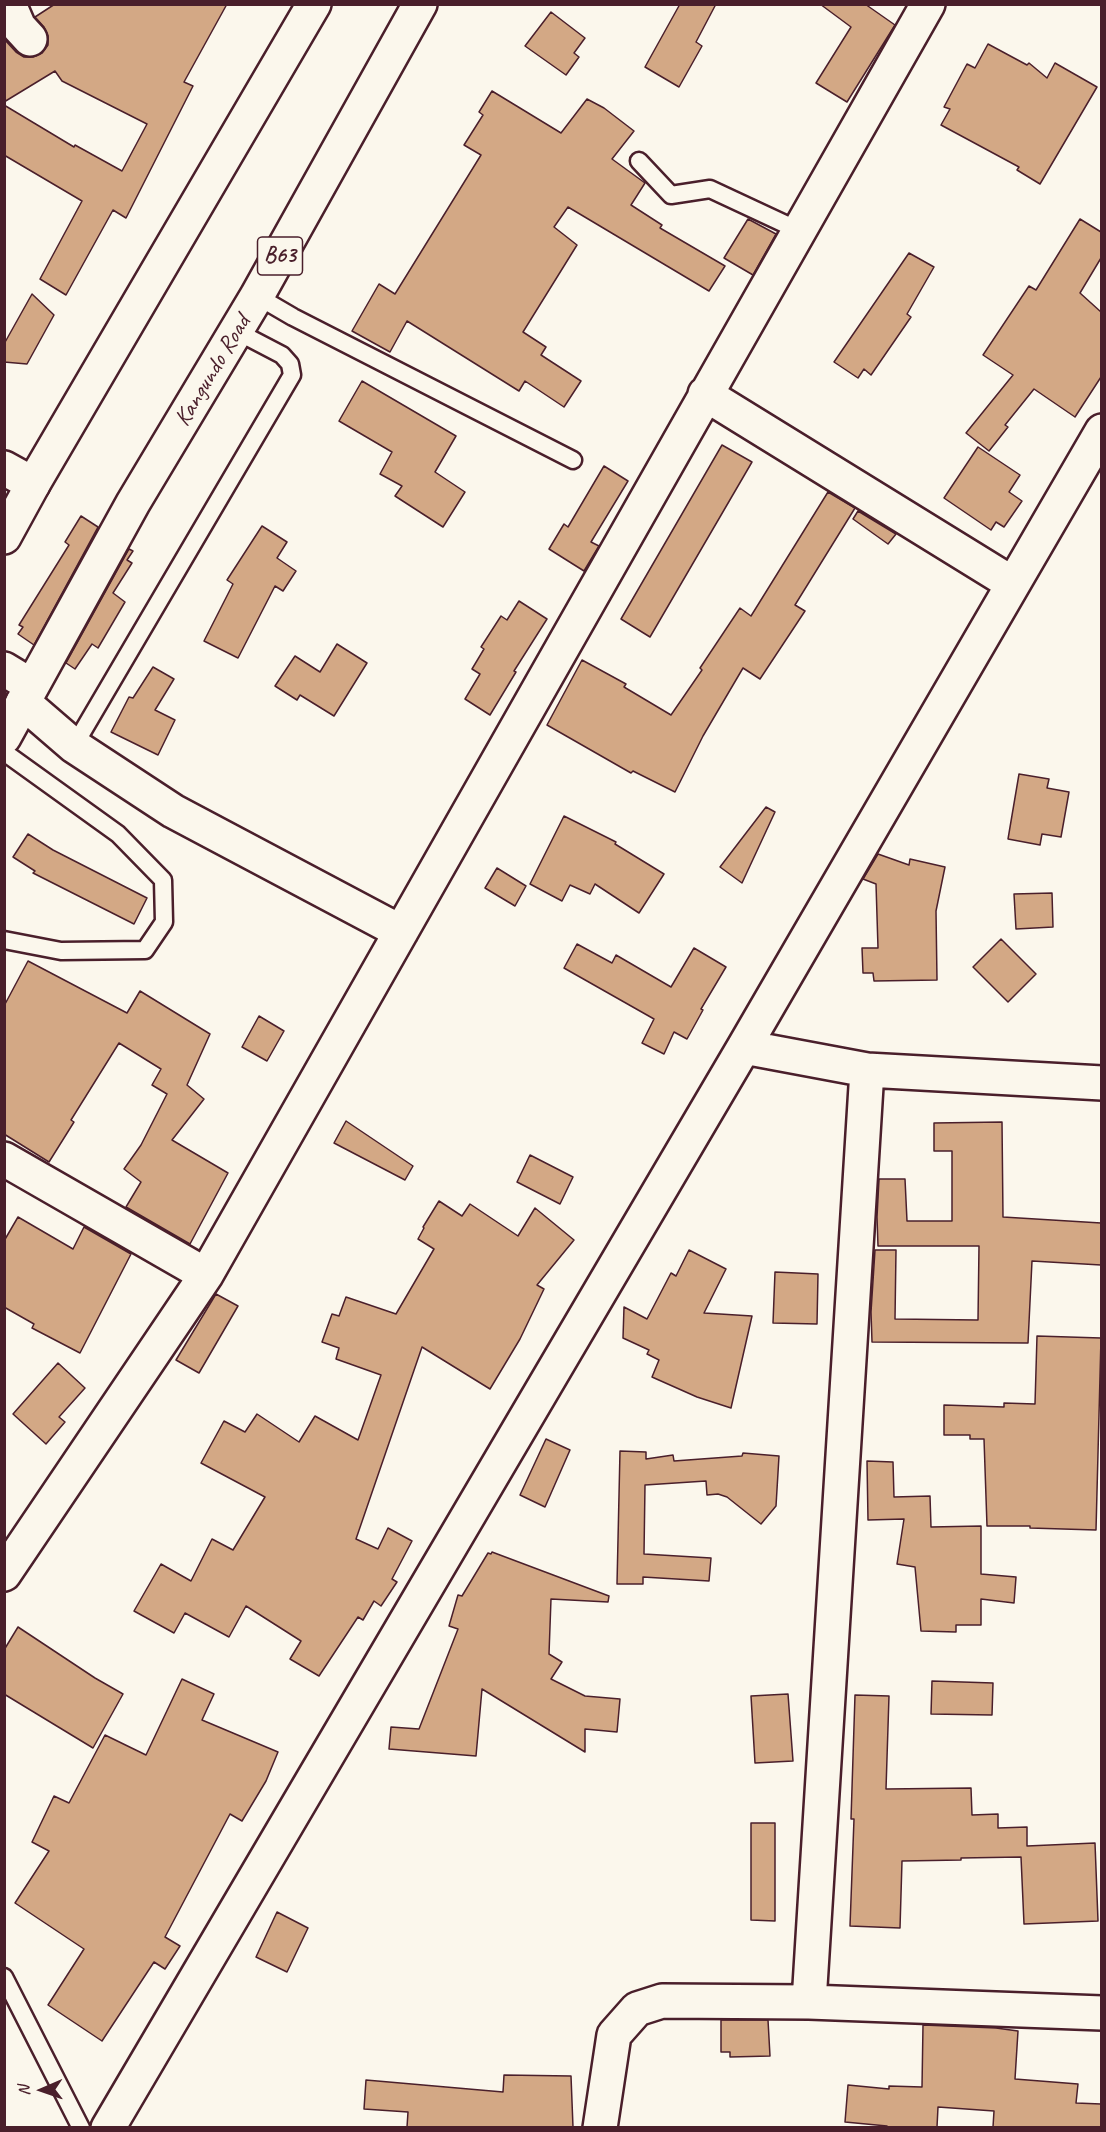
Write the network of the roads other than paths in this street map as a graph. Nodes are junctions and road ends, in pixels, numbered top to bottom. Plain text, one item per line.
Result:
1 (9, 4) edge
2 (314, 4) edge
3 (420, 4) edge
4 (928, 4) edge
5 (30, 39) dead end
6 (639, 161) dead end
7 (800, 231) junction
8 (257, 296) junction
9 (236, 331) junction
10 (705, 394) junction
11 (1101, 430) edge
12 (573, 460) dead end
13 (4, 468) edge
14 (33, 484) junction
15 (4, 537) edge
16 (1013, 584) junction
17 (4, 669) edge
18 (27, 694) junction
19 (4, 737) edge
20 (74, 746) junction
21 (4, 752) edge
22 (401, 932) junction
23 (4, 940) edge
24 (744, 1047) junction
25 (867, 1070) junction
26 (1101, 1083) edge
27 (4, 1159) edge
28 (206, 1275) junction
29 (4, 1574) edge
30 (4, 1977) edge
31 (809, 2002) junction
32 (1101, 2013) edge
33 (81, 2127) edge
34 (108, 2127) edge
35 (600, 2127) edge

1 - 5 main road
2 - 14 main road
3 - 8 main road, Kangundo Road / B63
4 - 7 main road
6 - 7 lane
7 - 10 main road
8 - 9 main road, Kangundo Road / B63
8 - 12 lane
9 - 18 main road, Kangundo Road / B63
9 - 20 lane
10 - 16 main road
10 - 22 main road
11 - 16 main road
13 - 14 main road
14 - 15 main road
16 - 24 main road
17 - 18 main road
18 - 19 main road, Kangundo Road / B63
18 - 20 main road
20 - 22 main road
21 - 23 lane
22 - 28 main road
24 - 25 main road
24 - 34 main road
25 - 26 main road
25 - 31 main road
27 - 28 main road
28 - 29 main road
30 - 33 lane
31 - 32 main road
31 - 35 main road

